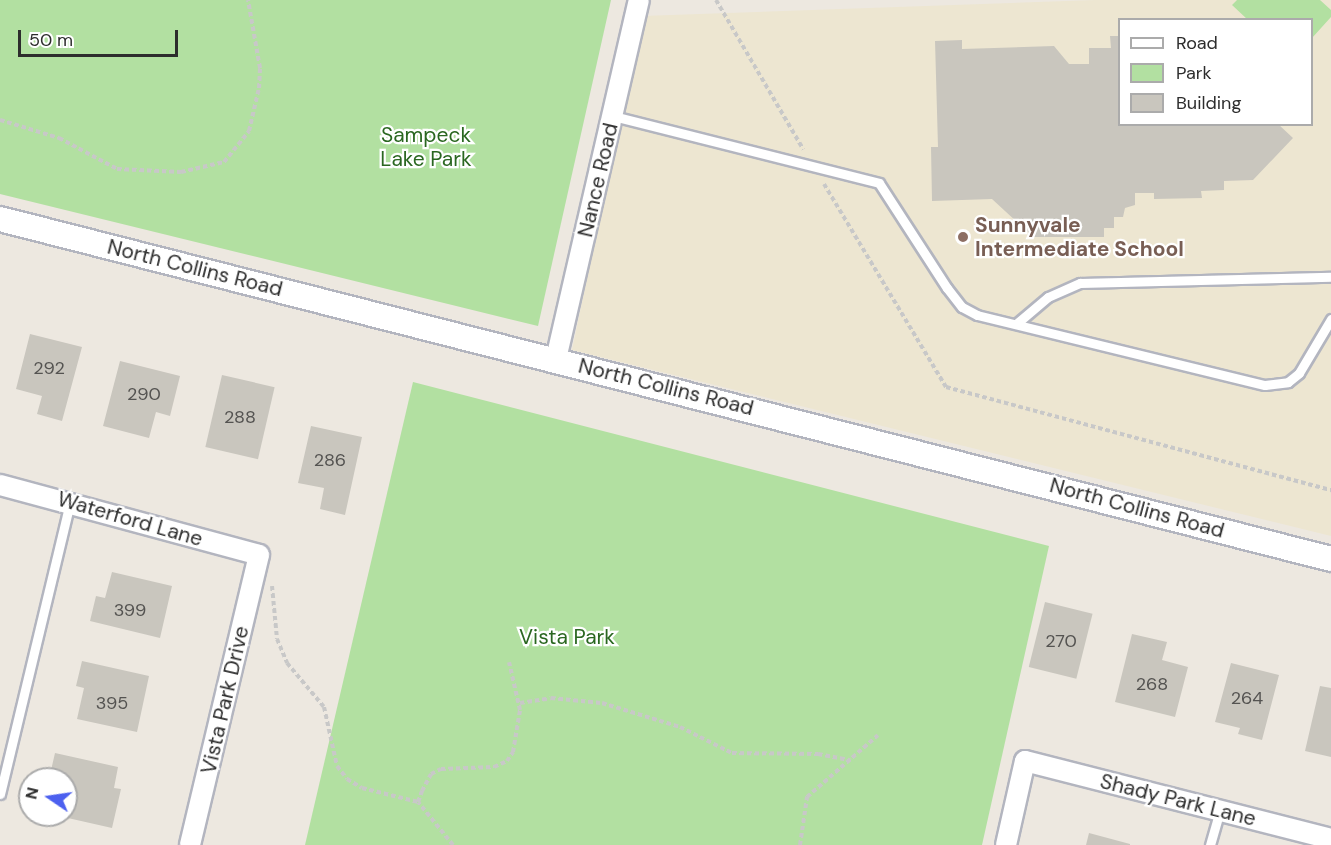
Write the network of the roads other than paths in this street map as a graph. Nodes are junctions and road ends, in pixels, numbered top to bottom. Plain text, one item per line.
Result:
1 (639, 0) edge
2 (613, 116) junction
3 (0, 219) edge
4 (1331, 277) edge
5 (1331, 319) edge
6 (1016, 324) junction
7 (556, 359) junction
8 (0, 484) edge
9 (70, 501) junction
10 (259, 555) joint
11 (1331, 559) edge
12 (0, 794) edge
13 (1220, 810) junction
14 (1331, 838) edge
15 (190, 845) edge
16 (1005, 845) edge
17 (1210, 845) edge

1 - 2 street, Nance Road
2 - 6 lane
2 - 7 street, Nance Road
3 - 7 street, North Collins Road
4 - 6 lane
5 - 6 lane
7 - 11 street, North Collins Road
8 - 9 street, Waterford Lane
9 - 10 street, Waterford Lane
9 - 12 lane
10 - 15 street, Vista Park Drive
13 - 14 street, Shady Park Lane
13 - 16 street, Shady Park Lane
13 - 17 lane

